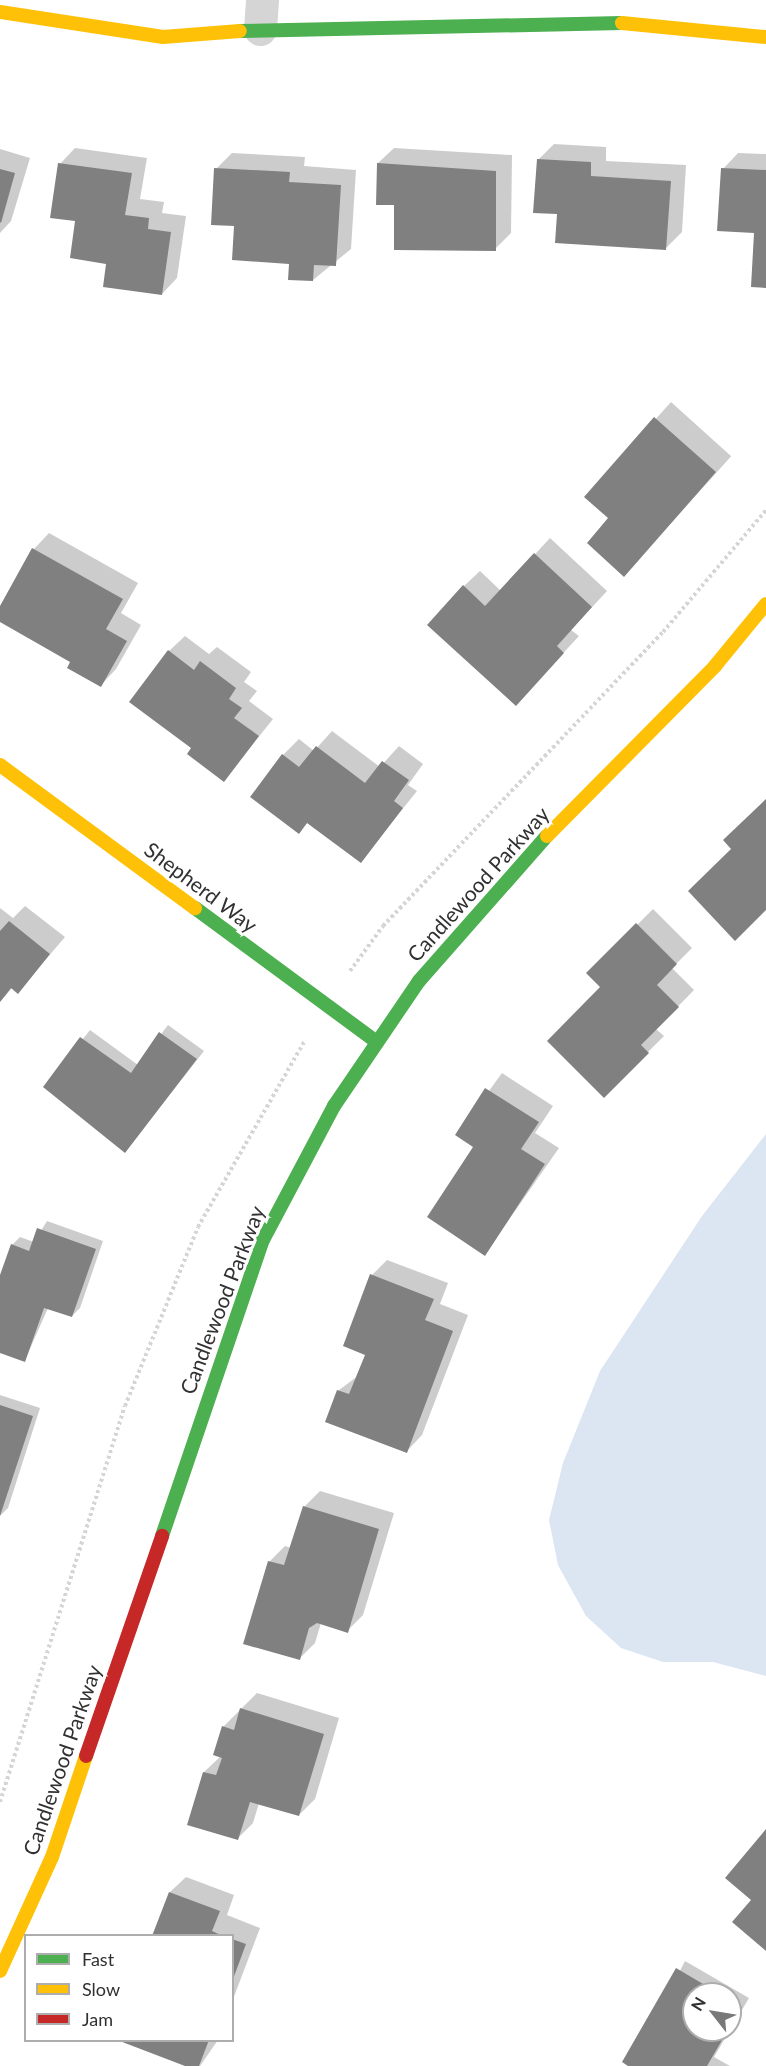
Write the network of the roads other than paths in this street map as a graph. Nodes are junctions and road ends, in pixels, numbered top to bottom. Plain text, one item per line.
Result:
1 (0, 12) edge
2 (261, 15) edge
3 (766, 37) edge
4 (766, 604) edge
5 (0, 765) edge
6 (377, 1042) junction
7 (0, 1971) edge

1 - 2 street
2 - 3 street
4 - 6 street, Candlewood Parkway
5 - 6 street, Shepherd Way
6 - 7 street, Candlewood Parkway

